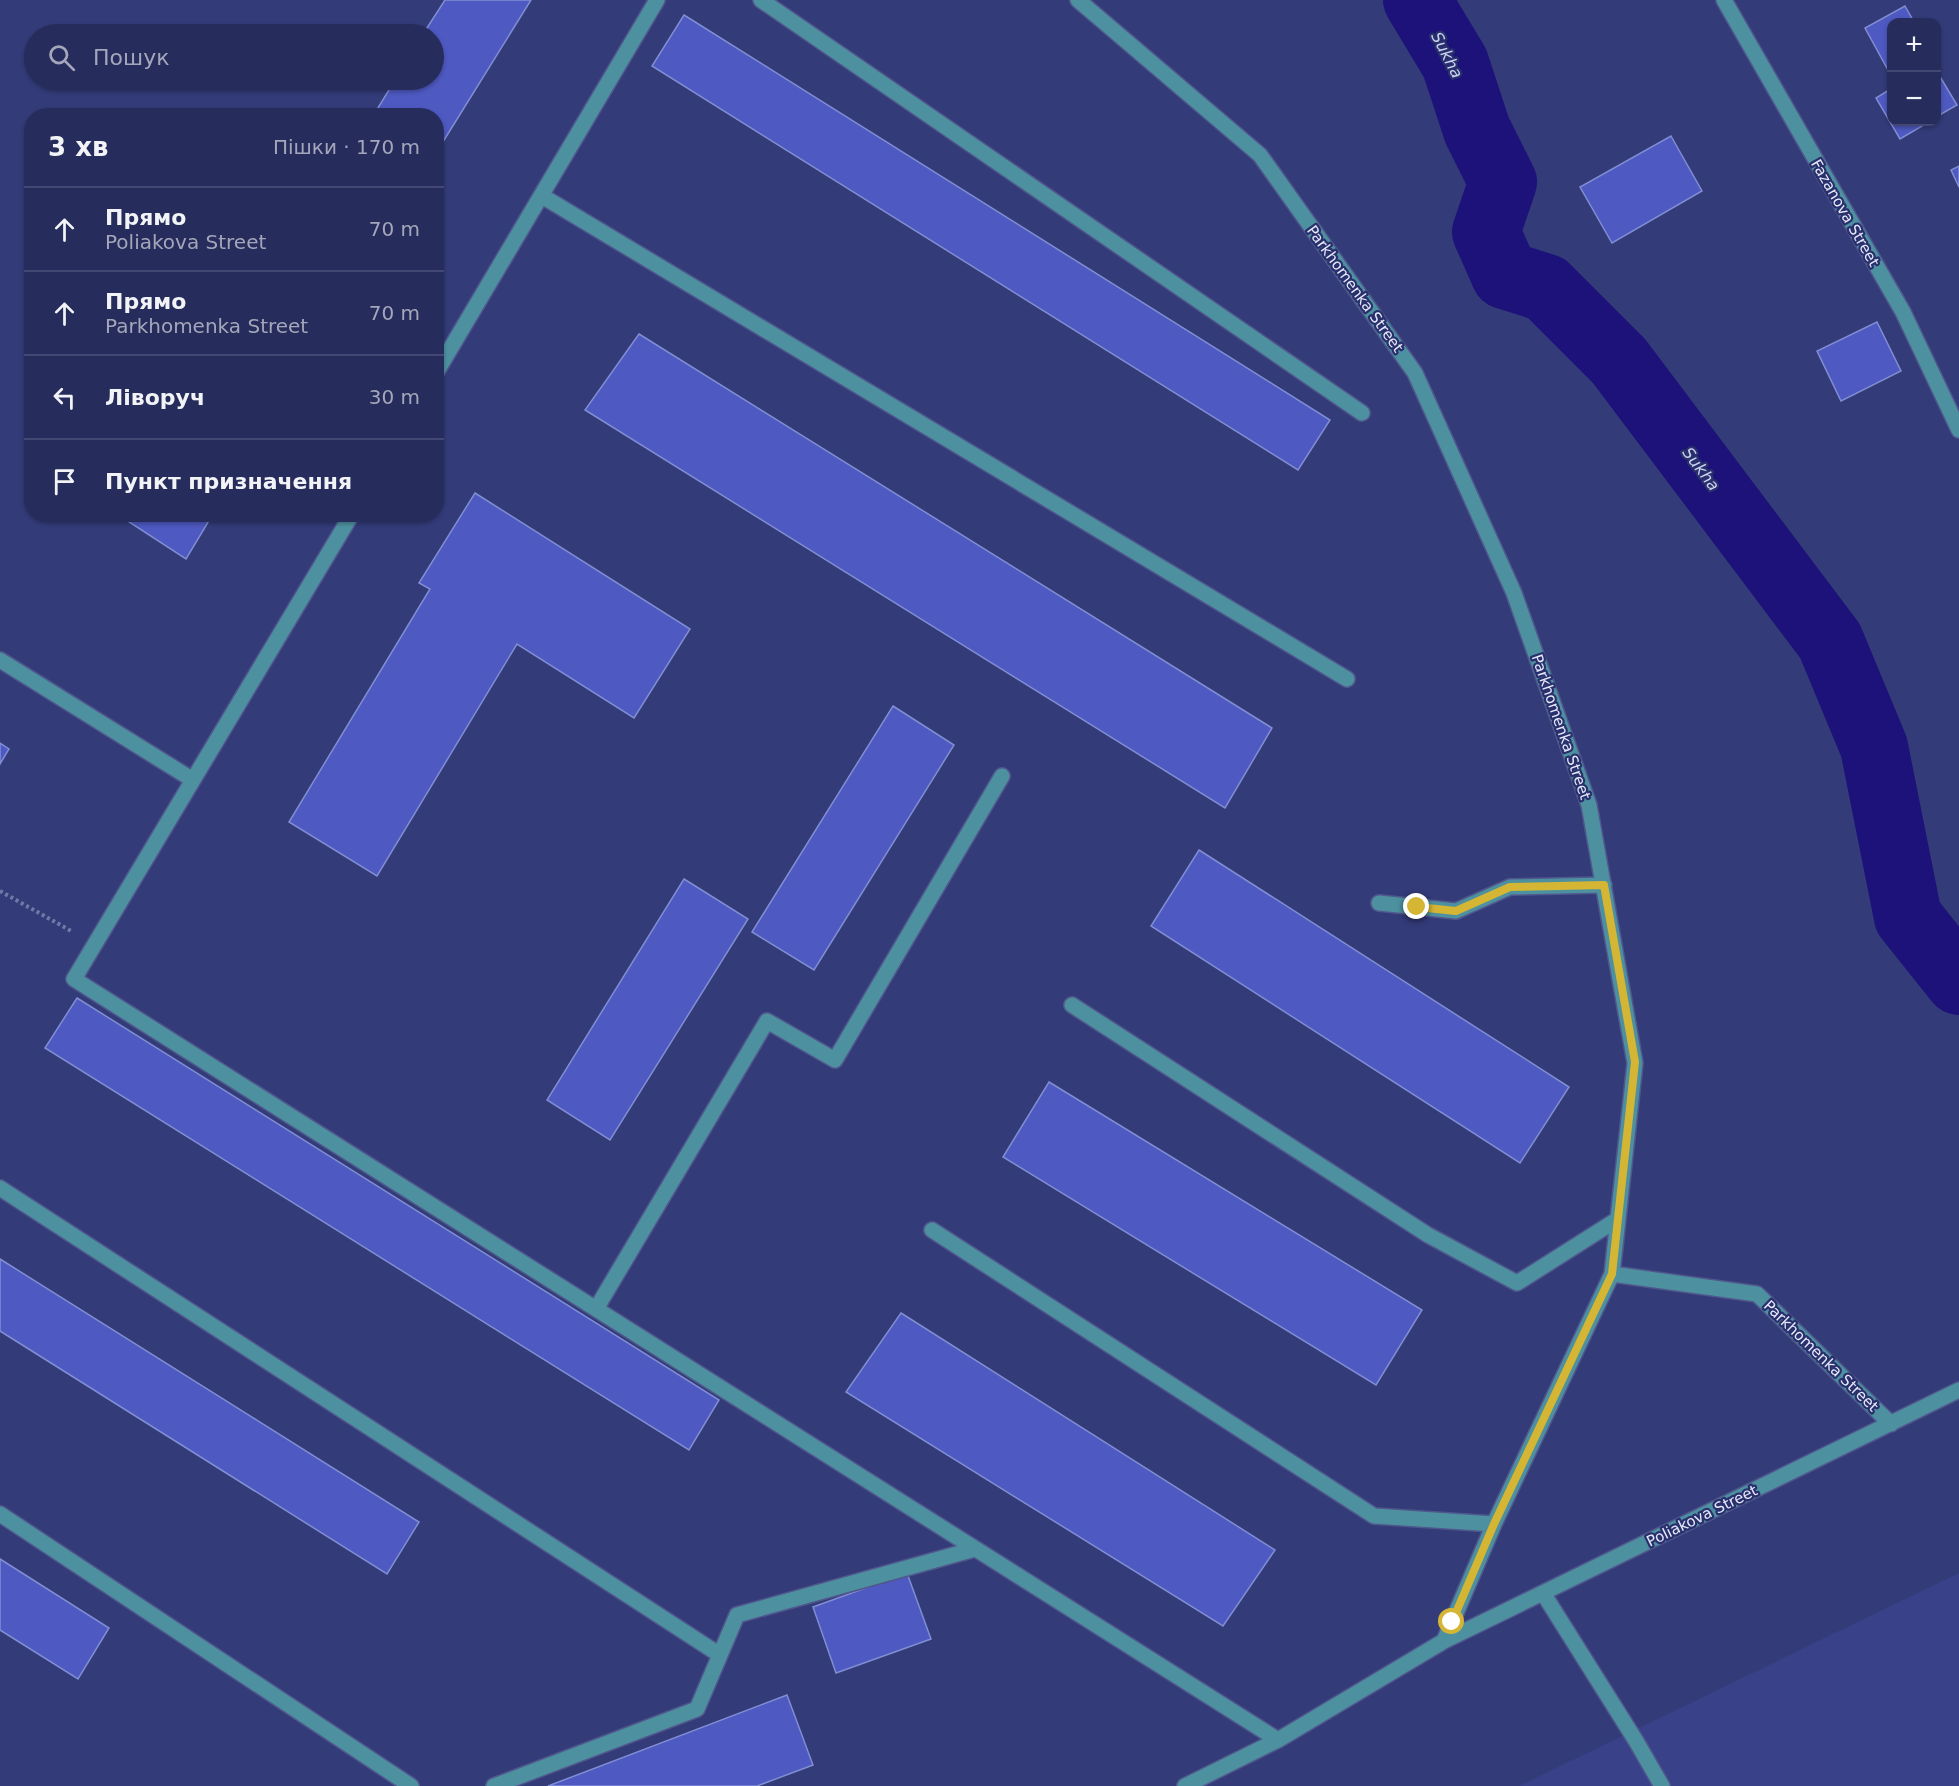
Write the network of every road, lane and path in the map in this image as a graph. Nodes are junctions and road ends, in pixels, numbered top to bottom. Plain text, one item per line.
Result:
1 (657, 0) edge
2 (761, 0) edge
3 (1078, 0) edge
4 (1724, 0) edge
5 (542, 196) junction
6 (444, 360) edge
7 (1362, 413) dead end
8 (1959, 430) edge
9 (347, 522) edge
10 (0, 660) edge
11 (1347, 679) dead end
12 (1002, 776) dead end
13 (193, 780) junction
14 (1604, 885) junction
15 (0, 891) edge
16 (1379, 903) dead end
17 (95, 944) junction
18 (1072, 1005) dead end
19 (0, 1188) edge
20 (1618, 1219) junction
21 (932, 1230) dead end
22 (1612, 1274) junction
23 (596, 1309) junction
24 (1959, 1390) edge
25 (1891, 1424) junction
26 (0, 1514) edge
27 (1494, 1524) junction
28 (975, 1549) junction
29 (1543, 1593) junction
30 (1444, 1641) junction
31 (720, 1655) junction
32 (1278, 1740) junction
33 (411, 1786) edge
34 (494, 1786) edge
35 (1185, 1786) edge
36 (1662, 1786) edge

1 - 5 street
2 - 7 street
3 - 14 street, Parkhomenka Street
4 - 8 street, Fazanova Street
5 - 6 street
5 - 11 street
9 - 13 street
10 - 13 street
12 - 23 street
13 - 17 street
14 - 16 street
14 - 20 street, Parkhomenka Street
15 - 17 path
17 - 23 street
18 - 20 street
19 - 31 street
20 - 22 street, Parkhomenka Street
21 - 27 street
22 - 25 street, Parkhomenka Street
22 - 27 street
23 - 28 street
24 - 25 street, Poliakova Street
25 - 29 street, Poliakova Street
26 - 33 street
27 - 30 street
28 - 31 street
28 - 32 street
29 - 30 street, Poliakova Street
29 - 36 street
30 - 32 street, Poliakova Street
31 - 34 street
32 - 35 street, Poliakova Street

